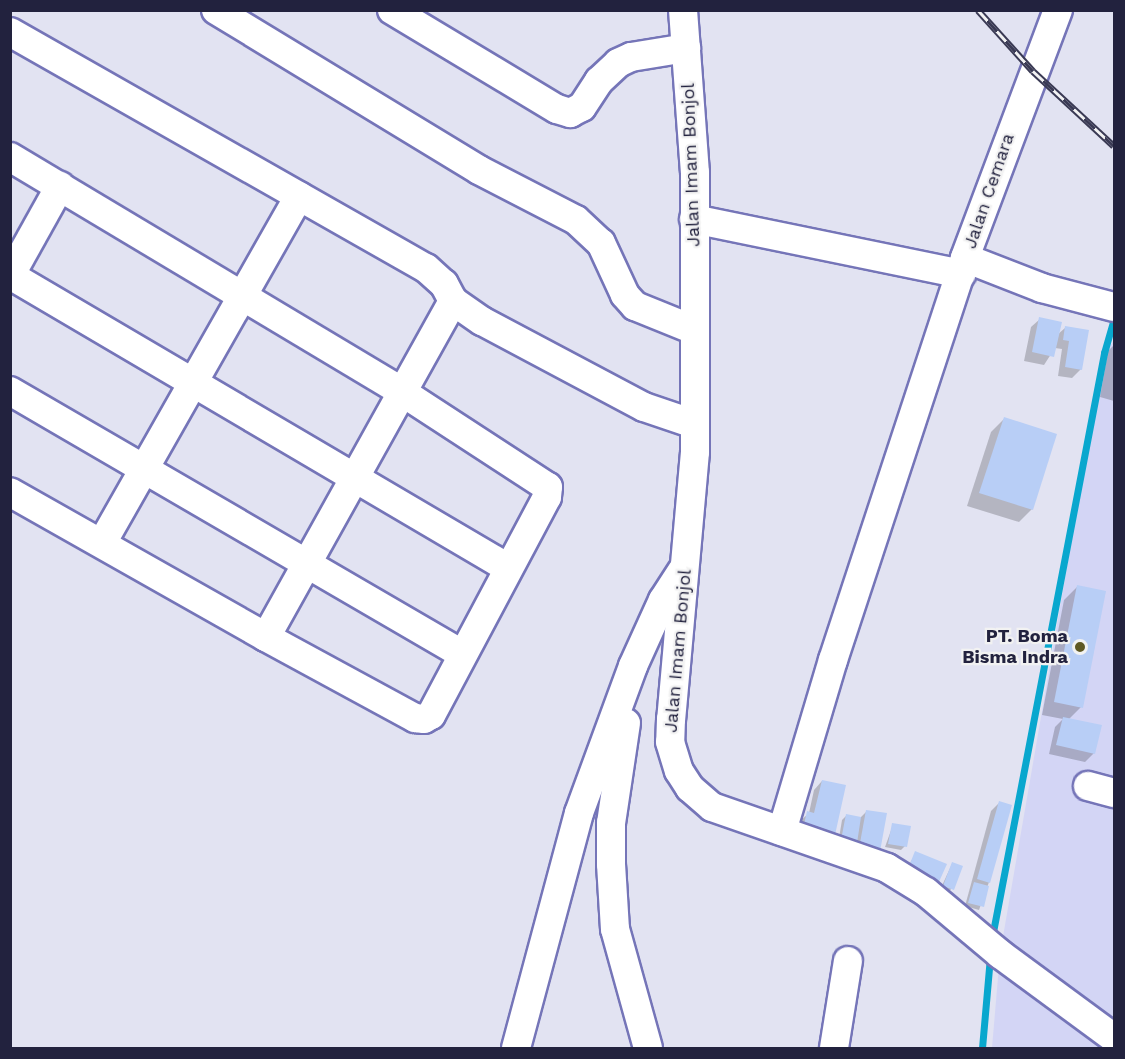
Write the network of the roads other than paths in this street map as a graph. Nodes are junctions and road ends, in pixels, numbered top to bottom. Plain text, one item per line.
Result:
1 (216, 10) edge
2 (392, 10) edge
3 (683, 10) edge
4 (1058, 10) edge
5 (10, 32) edge
6 (686, 48) junction
7 (10, 157) edge
8 (60, 186) junction
9 (299, 196) junction
10 (694, 219) junction
11 (963, 266) junction
12 (11, 275) edge
13 (243, 294) junction
14 (453, 301) junction
15 (1113, 307) edge
16 (693, 330) junction
17 (193, 382) junction
18 (10, 391) edge
19 (402, 392) junction
20 (694, 424) junction
21 (143, 469) junction
22 (353, 477) junction
23 (10, 492) edge
24 (102, 543) junction
25 (306, 562) junction
26 (685, 567) junction
27 (508, 568) junction
28 (266, 637) junction
29 (462, 654) junction
30 (619, 721) junction
31 (670, 730) junction
32 (782, 831) junction
33 (848, 961) dead end
34 (1114, 1038) edge
35 (516, 1048) edge
36 (648, 1048) edge
37 (834, 1048) edge

1 - 16 street
2 - 6 street
3 - 6 street, Jalan Imam Bonjol
4 - 11 street, Jalan Cemara
5 - 9 street
6 - 10 street, Jalan Imam Bonjol
7 - 8 street
8 - 12 street
8 - 13 street
9 - 13 street
9 - 14 street
10 - 11 street
10 - 16 street, Jalan Imam Bonjol
11 - 15 street, Jalan Cemara
11 - 32 street
12 - 17 street
13 - 17 street
13 - 19 street
14 - 19 street
14 - 20 street
16 - 20 street, Jalan Imam Bonjol
17 - 21 street
17 - 22 street
18 - 21 street
19 - 22 street
19 - 27 street
20 - 26 street, Jalan Imam Bonjol
21 - 24 street
21 - 25 street
22 - 25 street
22 - 27 street
23 - 24 street
24 - 28 street
25 - 28 street
25 - 29 street
26 - 30 street
26 - 31 street, Jalan Imam Bonjol
27 - 29 street
28 - 29 street
30 - 31 street
30 - 35 street
30 - 36 street
31 - 32 street, Jalan Imam Bonjol
32 - 34 street, Jalan Imam Bonjol
33 - 37 street

